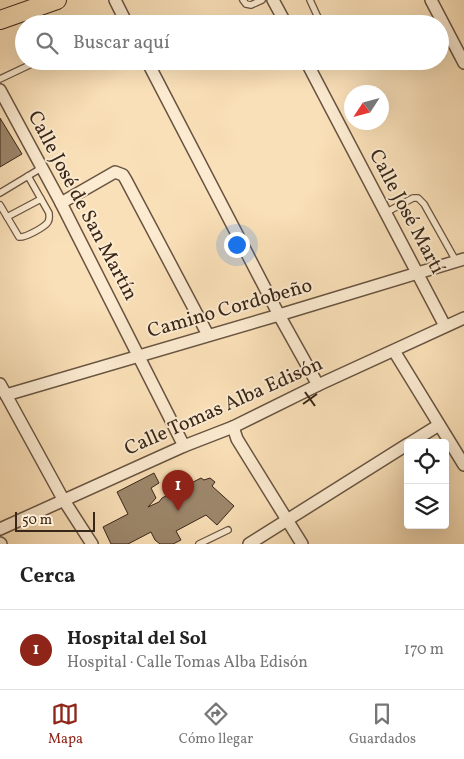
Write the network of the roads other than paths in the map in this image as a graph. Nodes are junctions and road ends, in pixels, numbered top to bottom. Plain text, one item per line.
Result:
1 (56, 0) edge
2 (115, 0) edge
3 (243, 0) edge
4 (262, 0) edge
5 (273, 0) edge
6 (310, 0) edge
7 (431, 0) edge
8 (121, 15) edge
9 (281, 15) edge
10 (318, 15) edge
11 (439, 15) edge
12 (0, 20) edge
13 (449, 34) edge
14 (464, 63) edge
15 (19, 70) edge
16 (152, 70) edge
17 (311, 70) edge
18 (0, 79) edge
19 (0, 90) edge
20 (43, 167) junction
21 (28, 176) junction
22 (0, 193) edge
23 (41, 199) junction
24 (61, 203) junction
25 (0, 206) edge
26 (385, 213) junction
27 (7, 218) junction
28 (460, 260) edge
29 (417, 274) junction
30 (279, 315) junction
31 (464, 318) edge
32 (445, 326) junction
33 (208, 335) junction
34 (394, 351) junction
35 (139, 355) junction
36 (0, 384) edge
37 (318, 385) junction
38 (6, 395) junction
39 (439, 425) junction
40 (233, 427) junction
41 (416, 439) edge
42 (184, 446) junction
43 (404, 446) edge
44 (464, 465) edge
45 (63, 499) junction
46 (287, 520) junction
47 (0, 529) edge
48 (228, 530) dead end
49 (92, 544) edge
50 (199, 544) edge
51 (249, 544) edge
52 (302, 544) edge

1 - 12 main road
2 - 8 street
3 - 4 lane
5 - 9 street
6 - 10 lane
7 - 11 street
13 - 14 street
15 - 18 lane
16 - 30 street
17 - 26 street, Calle José Martí
19 - 20 street, Calle José de San Martín
20 - 21 lane
20 - 24 street, Calle José de San Martín
21 - 22 lane
21 - 23 lane
23 - 27 lane
23 - 27 lane
24 - 33 street
24 - 35 street, Calle José de San Martín
25 - 27 lane
26 - 28 lane
26 - 29 street, Calle José Martí
28 - 29 street, Camino Cordobeño
29 - 30 street, Camino Cordobeño
29 - 32 street, Calle José Martí
30 - 33 street, Camino Cordobeño
30 - 37 street
31 - 32 street, Calle Tomas Alba Edisón
32 - 34 street, Calle Tomas Alba Edisón
33 - 35 street, Camino Cordobeño
34 - 37 street, Calle Tomas Alba Edisón
34 - 39 street
35 - 38 street, Camino Cordobeño
35 - 42 street, Calle José de San Martín
36 - 38 street
37 - 40 street, Calle Tomas Alba Edisón
38 - 45 street
39 - 41 street
39 - 44 street
40 - 42 street, Calle Tomas Alba Edisón
40 - 46 street
42 - 45 street, Calle Tomas Alba Edisón
43 - 46 street
45 - 47 street, Calle Tomas Alba Edisón
45 - 49 street
46 - 51 street
46 - 52 street
48 - 50 lane

